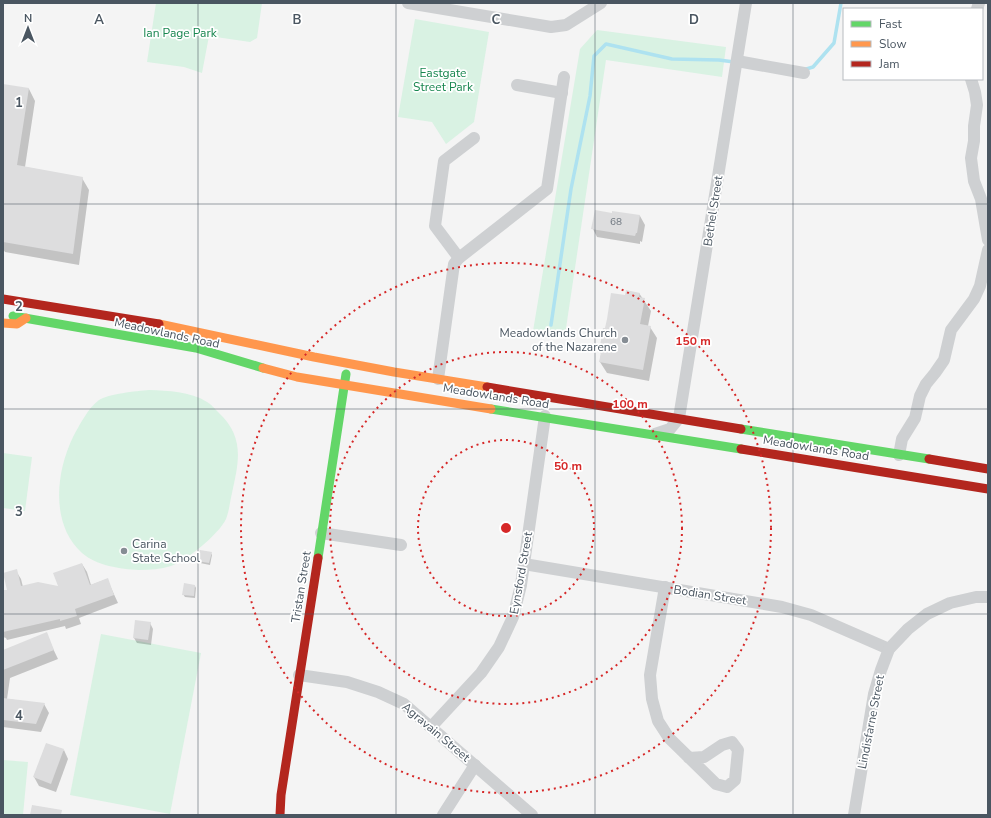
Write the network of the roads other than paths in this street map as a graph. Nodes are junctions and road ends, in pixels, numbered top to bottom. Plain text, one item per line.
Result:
1 (408, 3) edge
2 (601, 3) edge
3 (746, 3) edge
4 (738, 56) junction
5 (804, 73) dead end
6 (564, 77) dead end
7 (971, 80) edge
8 (517, 84) dead end
9 (562, 92) junction
10 (474, 138) dead end
11 (988, 240) edge
12 (988, 250) edge
13 (459, 258) junction
14 (3, 299) edge
15 (3, 314) edge
16 (26, 318) junction
17 (3, 323) edge
18 (348, 364) junction
19 (438, 379) junction
20 (344, 383) junction
21 (545, 416) junction
22 (679, 418) junction
23 (655, 434) junction
24 (899, 455) junction
25 (788, 456) junction
26 (988, 469) edge
27 (988, 489) edge
28 (321, 533) junction
29 (401, 545) dead end
30 (524, 564) junction
31 (665, 587) junction
32 (988, 597) edge
33 (889, 649) junction
34 (299, 675) junction
35 (431, 727) junction
36 (689, 758) dead end
37 (475, 765) junction
38 (280, 815) edge
39 (443, 815) edge
40 (532, 815) edge
41 (854, 815) edge

1 - 2 street
3 - 4 street, Bethel Street
4 - 5 street
4 - 22 street, Bethel Street
6 - 9 street
7 - 11 street
8 - 9 street
9 - 13 street
10 - 13 street
12 - 24 street
13 - 19 street
14 - 18 main road, Meadowlands Road
15 - 16 main road, Meadowlands Road
16 - 17 main road
16 - 20 main road, Meadowlands Road
18 - 19 main road, Meadowlands Road
18 - 20 main road, Tristan Street
19 - 22 main road, Meadowlands Road
20 - 21 main road, Meadowlands Road
20 - 28 main road, Tristan Street
21 - 23 main road, Meadowlands Road
21 - 30 street, Eynsford Street
22 - 23 street
22 - 24 main road, Meadowlands Road
22 - 25 street
23 - 25 main road, Meadowlands Road
24 - 26 main road, Meadowlands Road
25 - 27 main road, Meadowlands Road
28 - 29 street
28 - 34 main road, Tristan Street
30 - 31 street, Bodian Street
30 - 35 street, Eynsford Street
31 - 33 street, Bodian Street
31 - 36 street
32 - 33 street, Lindisfarne Street
33 - 41 street, Lindisfarne Street
34 - 35 street, Agravain Street
34 - 38 main road, Tristan Street
35 - 37 street, Agravain Street
37 - 39 street
37 - 40 street, Agravain Street

